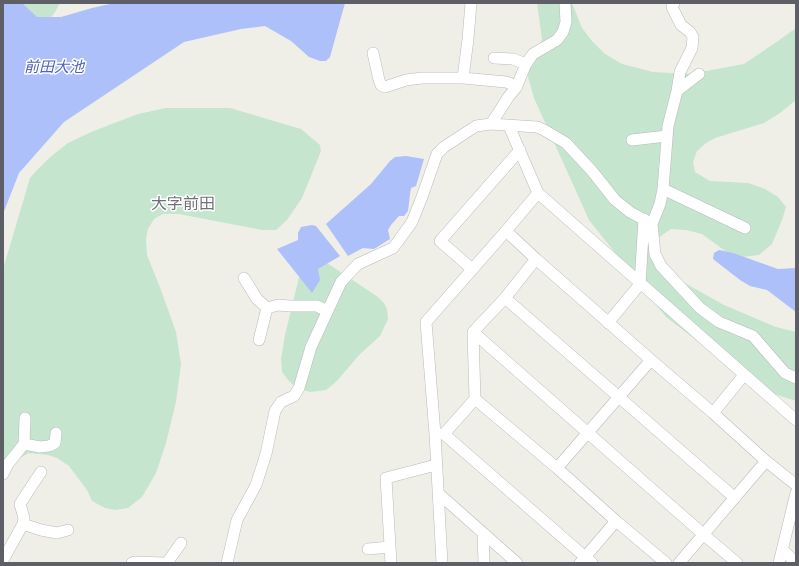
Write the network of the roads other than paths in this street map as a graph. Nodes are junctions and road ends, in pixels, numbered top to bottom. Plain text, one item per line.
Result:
1 (471, 3) edge
2 (565, 3) edge
3 (674, 3) edge
4 (373, 54) dead end
5 (494, 58) dead end
6 (526, 64) junction
7 (698, 74) dead end
8 (463, 78) junction
9 (517, 86) junction
10 (677, 91) junction
11 (491, 124) junction
12 (509, 126) junction
13 (667, 136) junction
14 (632, 140) dead end
15 (520, 150) junction
16 (664, 189) junction
17 (538, 193) junction
18 (648, 222) junction
19 (745, 228) dead end
20 (506, 231) junction
21 (536, 259) junction
22 (472, 269) junction
23 (244, 278) dead end
24 (640, 284) junction
25 (504, 298) junction
26 (267, 308) junction
27 (327, 311) junction
28 (608, 323) junction
29 (473, 332) junction
30 (259, 340) dead end
31 (651, 360) junction
32 (744, 374) junction
33 (796, 378) edge
34 (619, 397) junction
35 (475, 400) junction
36 (712, 413) junction
37 (25, 418) dead end
38 (796, 420) edge
39 (588, 433) junction
40 (439, 434) junction
41 (58, 438) dead end
42 (24, 444) junction
43 (766, 461) junction
44 (436, 465) junction
45 (558, 468) junction
46 (42, 472) dead end
47 (3, 474) edge
48 (796, 484) edge
49 (438, 493) junction
50 (796, 494) edge
51 (735, 498) junction
52 (616, 521) junction
53 (23, 524) junction
54 (68, 530) dead end
55 (483, 533) junction
56 (703, 534) junction
57 (181, 543) dead end
58 (390, 547) junction
59 (368, 549) dead end
60 (783, 550) junction
61 (3, 560) edge
62 (586, 561) edge
63 (132, 563) edge
64 (164, 563) edge
65 (167, 563) edge
66 (226, 563) edge
67 (391, 563) edge
68 (442, 563) edge
69 (484, 563) edge
70 (517, 563) edge
71 (666, 563) edge
72 (679, 563) edge
73 (737, 563) edge
74 (779, 563) edge
75 (796, 563) edge

1 - 8 street
2 - 6 street
3 - 10 street
4 - 8 street
5 - 6 street
6 - 9 street
7 - 10 street
8 - 9 street
9 - 11 street
10 - 13 street
11 - 12 street
11 - 27 street
12 - 15 street
12 - 18 street
13 - 14 street
13 - 16 street
15 - 17 street
15 - 22 street
16 - 18 street
16 - 19 street
17 - 20 street
17 - 24 street
18 - 24 street
18 - 33 street
20 - 21 street
20 - 22 street
21 - 25 street
21 - 28 street
22 - 40 street
23 - 26 street
24 - 28 street
24 - 32 street
25 - 29 street
25 - 34 street
26 - 27 street
26 - 30 street
27 - 66 street
28 - 31 street
29 - 35 street
29 - 39 street
31 - 34 street
31 - 36 street
32 - 36 street
32 - 38 street
34 - 39 street
34 - 51 street
35 - 40 street
35 - 45 street
36 - 43 street
37 - 42 street
39 - 45 street
39 - 56 street
40 - 44 street
40 - 62 street
41 - 42 street
42 - 47 street
43 - 48 street
43 - 51 street
44 - 49 street
44 - 58 street
45 - 52 street
46 - 53 street
49 - 55 street
49 - 68 street
50 - 60 street
51 - 56 street
52 - 62 street
52 - 71 street
53 - 54 street
53 - 61 street
55 - 69 street
55 - 70 street
56 - 72 street
56 - 73 street
57 - 65 street
58 - 59 street
58 - 67 street
60 - 74 street
60 - 75 street
63 - 64 street

